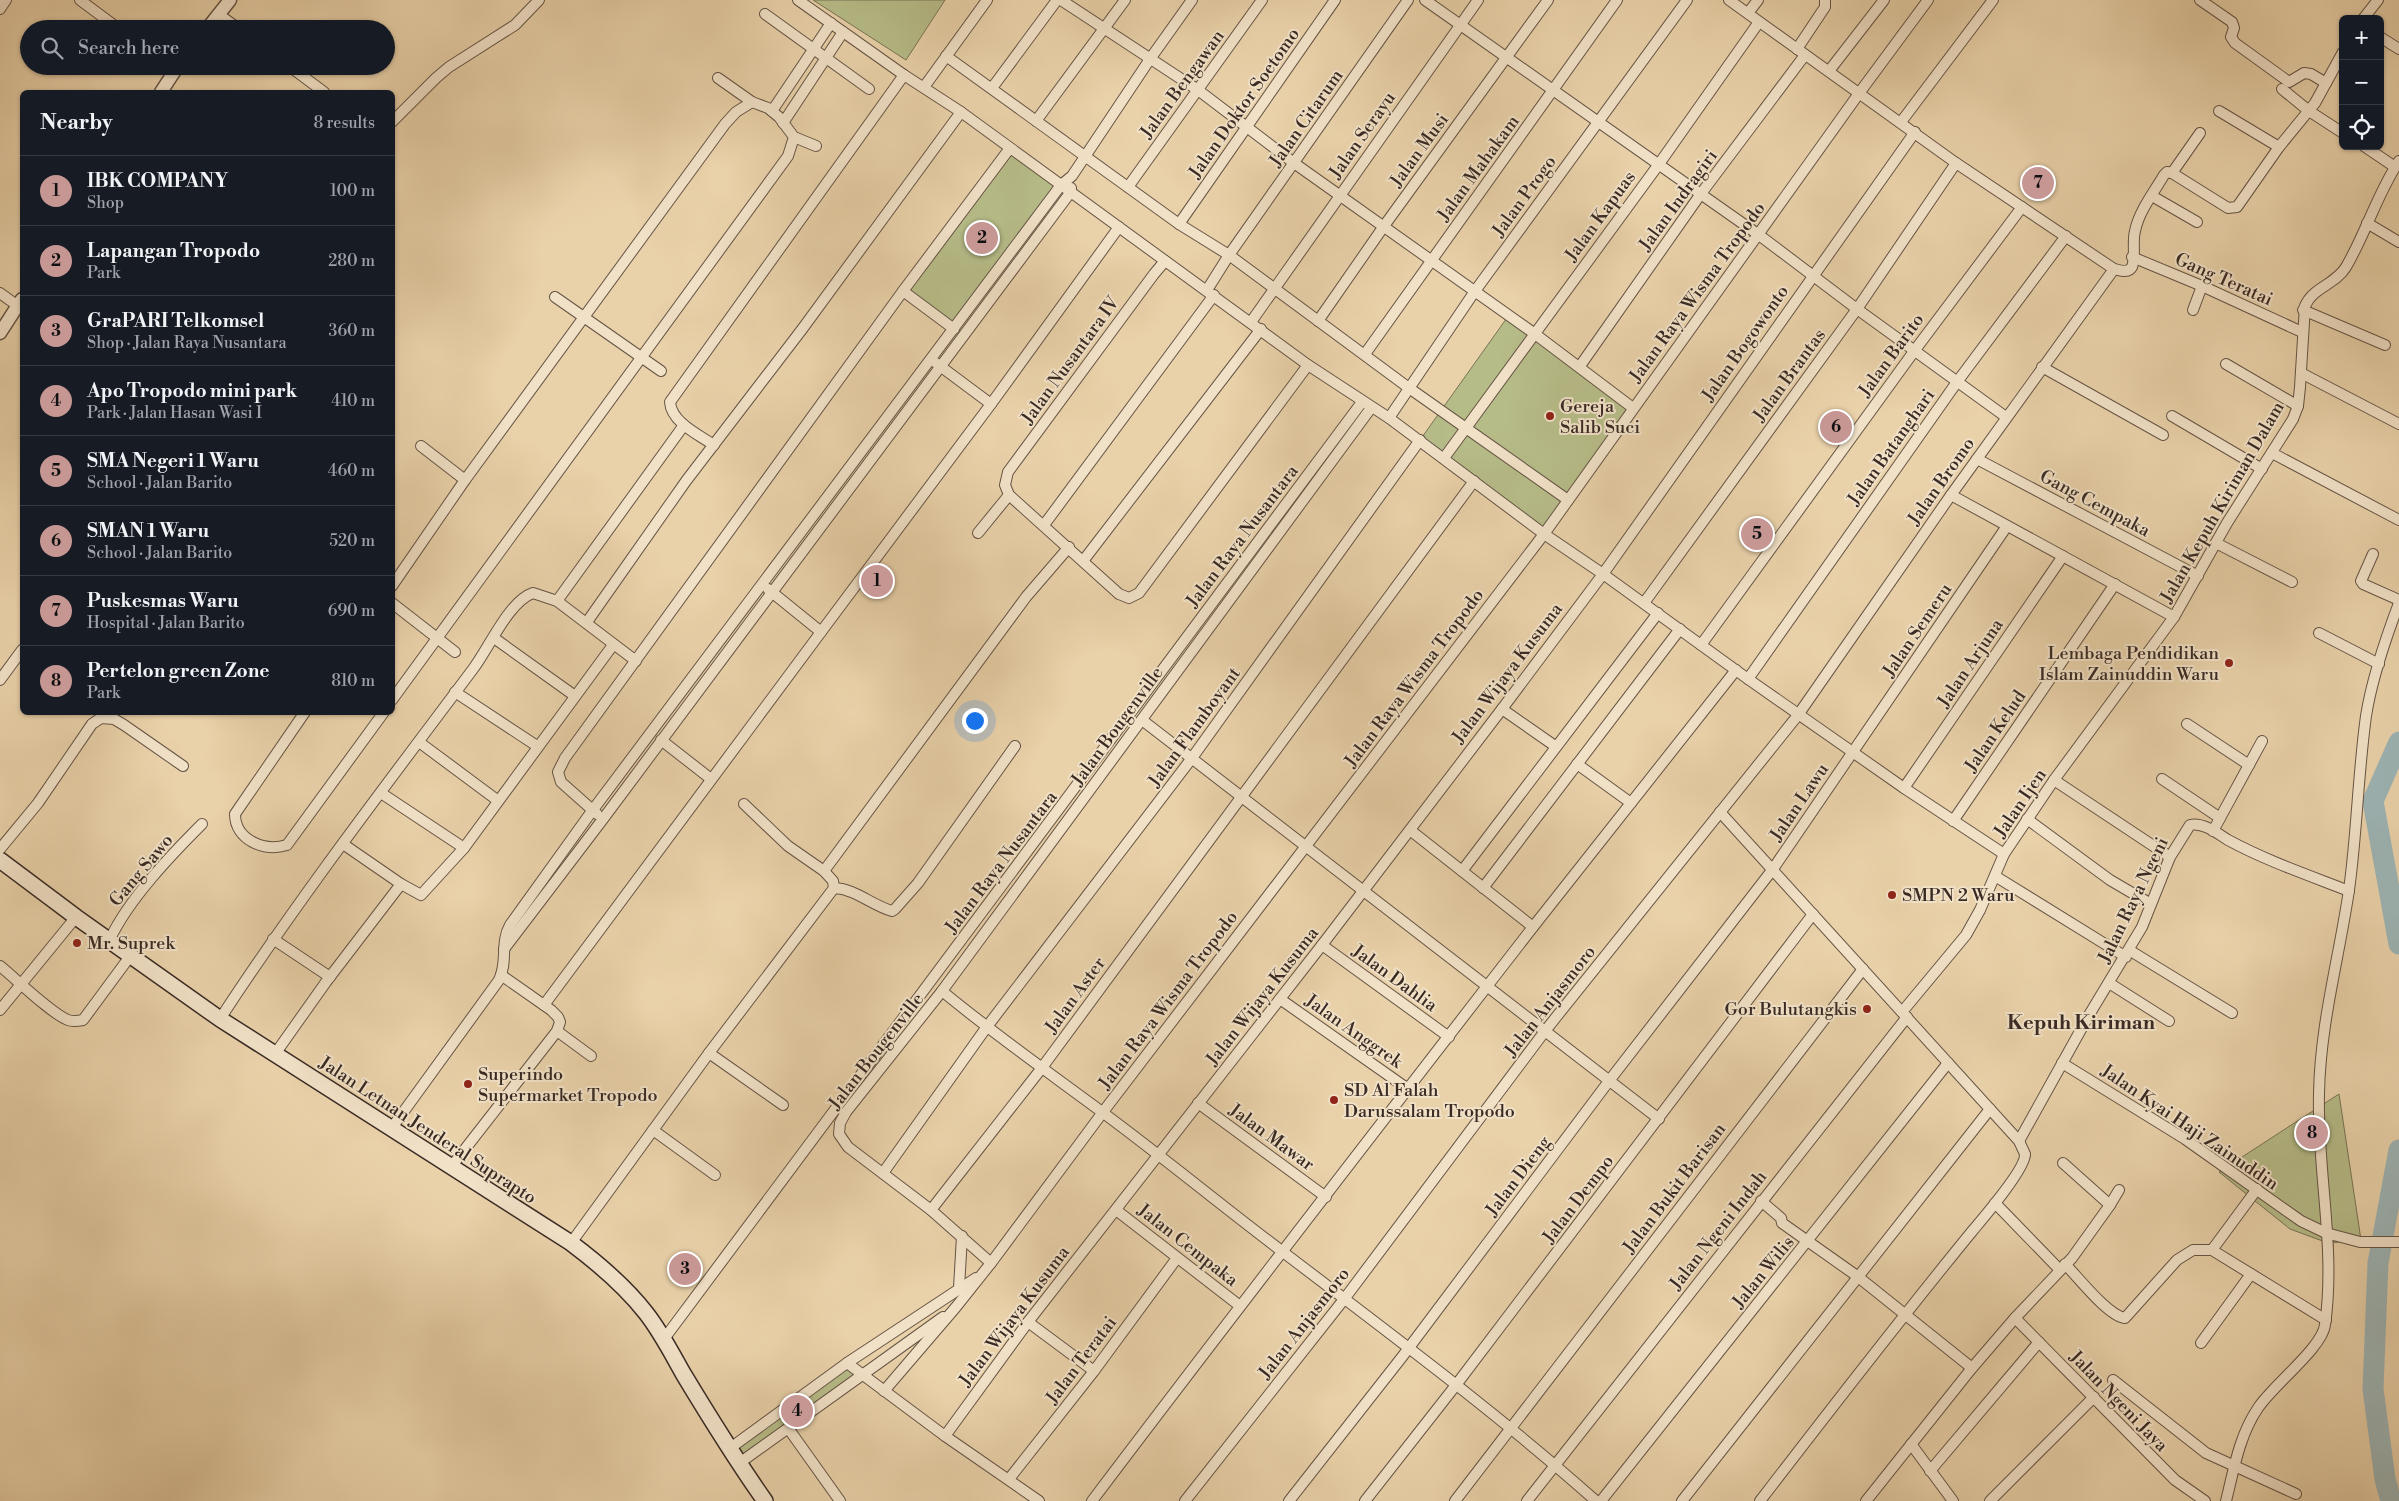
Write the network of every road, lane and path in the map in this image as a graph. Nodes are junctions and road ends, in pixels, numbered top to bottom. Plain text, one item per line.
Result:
1 (6, 0) edge
2 (80, 0) edge
3 (230, 0) edge
4 (539, 0) edge
5 (798, 0) edge
6 (987, 0) edge
7 (1057, 0) edge
8 (1062, 0) edge
9 (1125, 0) edge
10 (1192, 0) edge
11 (1262, 0) edge
12 (1335, 0) edge
13 (1408, 0) edge
14 (1424, 0) edge
15 (1478, 0) edge
16 (1548, 0) edge
17 (1616, 0) edge
18 (1687, 0) edge
19 (1729, 0) edge
20 (1758, 0) edge
21 (1824, 0) edge
22 (1884, 0) edge
23 (1928, 0) edge
24 (1993, 0) edge
25 (2200, 0) edge
26 (2378, 0) edge
27 (0, 9) edge
28 (1748, 13) junction
29 (218, 14) junction
30 (765, 14) dead end
31 (2366, 15) edge
32 (107, 20) edge
33 (214, 20) edge
34 (226, 20) edge
35 (1758, 22) junction
36 (831, 23) junction
37 (1460, 26) junction
38 (1104, 30) junction
39 (843, 32) junction
40 (2384, 40) edge
41 (2399, 49) edge
42 (813, 50) junction
43 (1801, 52) junction
44 (946, 56) junction
45 (826, 58) junction
46 (1506, 58) junction
47 (1150, 59) junction
48 (2339, 59) edge
49 (1829, 71) junction
50 (171, 75) edge
51 (301, 75) edge
52 (904, 75) junction
53 (718, 78) dead end
54 (2326, 83) junction
55 (924, 87) junction
56 (992, 88) junction
57 (869, 89) dead end
58 (2282, 89) dead end
59 (162, 90) edge
60 (321, 90) edge
61 (1198, 90) junction
62 (1553, 92) junction
63 (1860, 92) junction
64 (752, 102) junction
65 (772, 111) junction
66 (2219, 111) dead end
67 (2309, 111) junction
68 (961, 112) junction
69 (395, 119) edge
70 (1036, 121) junction
71 (1598, 122) junction
72 (1901, 122) junction
73 (783, 123) junction
74 (1247, 126) junction
75 (2339, 130) edge
76 (1915, 132) junction
77 (2200, 133) dead end
78 (794, 136) junction
79 (816, 146) dead end
80 (1010, 148) junction
81 (2279, 148) junction
82 (2371, 150) edge
83 (1086, 156) junction
84 (1294, 163) junction
85 (1956, 163) junction
86 (1659, 164) junction
87 (2397, 164) edge
88 (2172, 173) junction
89 (1072, 176) junction
90 (1061, 185) junction
91 (1128, 187) junction
92 (1070, 193) junction
93 (1340, 194) junction
94 (1700, 195) junction
95 (2152, 196) junction
96 (2022, 207) junction
97 (2197, 222) dead end
98 (1179, 224) junction
99 (2367, 224) junction
100 (1384, 226) junction
101 (1119, 227) junction
102 (1759, 235) junction
103 (2066, 236) junction
104 (2399, 242) edge
105 (1229, 255) junction
106 (2132, 257) junction
107 (1432, 259) junction
108 (1166, 261) junction
109 (2114, 269) junction
110 (1812, 275) junction
111 (2202, 286) junction
112 (1275, 289) junction
113 (903, 291) junction
114 (1476, 291) junction
115 (0, 293) edge
116 (1210, 293) junction
117 (555, 297) dead end
118 (20, 303) edge
119 (1857, 309) junction
120 (2193, 310) dead end
121 (2303, 310) junction
122 (584, 318) junction
123 (1318, 321) junction
124 (1251, 322) junction
125 (954, 329) junction
126 (1261, 329) junction
127 (2302, 332) junction
128 (0, 334) edge
129 (1536, 334) junction
130 (2385, 345) dead end
131 (1915, 350) junction
132 (1365, 354) junction
133 (642, 359) junction
134 (930, 360) junction
135 (2226, 364) dead end
136 (1308, 365) junction
137 (940, 366) junction
138 (1580, 366) junction
139 (2042, 367) junction
140 (661, 371) dead end
141 (2302, 373) junction
142 (1958, 380) junction
143 (1409, 388) junction
144 (991, 404) junction
145 (2298, 406) junction
146 (1367, 408) junction
147 (1633, 408) junction
148 (1390, 415) junction
149 (2172, 416) dead end
150 (2006, 417) junction
151 (2399, 424) edge
152 (684, 425) junction
153 (1466, 428) junction
154 (2163, 435) dead end
155 (1420, 440) junction
156 (714, 445) junction
157 (421, 446) dead end
158 (2272, 453) junction
159 (1444, 458) junction
160 (1977, 459) junction
161 (2262, 469) junction
162 (465, 480) junction
163 (1474, 481) junction
164 (1009, 495) junction
165 (1951, 495) junction
166 (1568, 500) junction
167 (2399, 520) edge
168 (1044, 525) junction
169 (2007, 526) junction
170 (978, 533) dead end
171 (1544, 534) junction
172 (2216, 543) junction
173 (1069, 547) junction
174 (2373, 554) dead end
175 (2063, 556) junction
176 (1083, 561) junction
177 (1603, 574) junction
178 (2198, 576) junction
179 (395, 582) edge
180 (2292, 582) dead end
181 (2115, 584) junction
182 (763, 585) junction
183 (772, 592) junction
184 (557, 601) junction
185 (2399, 601) edge
186 (1644, 603) junction
187 (395, 606) edge
188 (1658, 613) junction
189 (2174, 617) junction
190 (587, 622) junction
191 (1680, 629) junction
192 (821, 632) junction
193 (2319, 633) dead end
194 (494, 638) junction
195 (438, 639) junction
196 (613, 644) junction
197 (1701, 645) junction
198 (455, 652) dead end
199 (20, 653) edge
200 (636, 661) junction
201 (2379, 664) junction
202 (1736, 670) junction
203 (1748, 679) junction
204 (0, 680) edge
205 (456, 692) junction
206 (395, 696) edge
207 (575, 696) junction
208 (1502, 709) junction
209 (1798, 714) junction
210 (303, 715) edge
211 (382, 715) edge
212 (1142, 720) junction
213 (2186, 724) dead end
214 (661, 740) junction
215 (2262, 741) dead end
216 (419, 742) junction
217 (537, 746) junction
218 (1015, 746) dead end
219 (1556, 746) junction
220 (1853, 752) junction
221 (1192, 758) junction
222 (1577, 764) junction
223 (2249, 765) junction
224 (183, 766) dead end
225 (711, 779) junction
226 (2162, 779) dead end
227 (2054, 780) junction
228 (1904, 788) junction
229 (381, 793) junction
230 (1242, 797) junction
231 (497, 800) junction
232 (1631, 803) junction
233 (744, 804) dead end
234 (592, 811) junction
235 (1720, 812) junction
236 (2220, 818) junction
237 (603, 819) junction
238 (2027, 819) junction
239 (1953, 821) junction
240 (202, 824) dead end
241 (1410, 830) junction
242 (2213, 831) junction
243 (343, 844) junction
244 (1306, 846) junction
245 (464, 848) junction
246 (0, 849) edge
247 (2004, 854) junction
248 (2170, 857) junction
249 (0, 860) edge
250 (1772, 869) junction
251 (824, 871) junction
252 (1462, 871) junction
253 (1995, 876) junction
254 (400, 884) junction
255 (834, 888) junction
256 (1483, 888) junction
257 (1364, 891) junction
258 (2349, 891) junction
259 (2151, 904) junction
260 (1813, 914) junction
261 (76, 917) junction
262 (1533, 927) junction
263 (273, 938) junction
264 (110, 939) junction
265 (1322, 946) junction
266 (504, 949) junction
267 (2127, 954) junction
268 (131, 955) junction
269 (0, 966) edge
270 (1863, 969) junction
271 (502, 975) junction
272 (330, 976) junction
273 (22, 983) junction
274 (2110, 983) junction
275 (1487, 986) junction
276 (942, 991) junction
277 (1280, 999) junction
278 (544, 1004) junction
279 (0, 1010) edge
280 (1904, 1014) junction
281 (2232, 1014) dead end
282 (220, 1019) junction
283 (2170, 1021) dead end
284 (986, 1028) junction
285 (556, 1031) junction
286 (1545, 1031) junction
287 (1449, 1037) junction
288 (709, 1053) junction
289 (276, 1054) junction
290 (591, 1056) dead end
291 (1948, 1063) junction
292 (2062, 1063) junction
293 (1041, 1069) junction
294 (1609, 1081) junction
295 (1408, 1089) junction
296 (1198, 1103) junction
297 (783, 1105) dead end
298 (1990, 1109) junction
299 (1103, 1112) junction
300 (1659, 1119) junction
301 (391, 1128) junction
302 (653, 1130) junction
303 (2019, 1141) junction
304 (1157, 1155) junction
305 (2063, 1163) dead end
306 (451, 1167) junction
307 (884, 1173) junction
308 (715, 1175) dead end
309 (2257, 1189) junction
310 (2119, 1190) dead end
311 (1326, 1197) junction
312 (1761, 1201) junction
313 (1995, 1203) junction
314 (2110, 1205) junction
315 (931, 1210) junction
316 (1116, 1210) junction
317 (2326, 1233) junction
318 (962, 1236) junction
319 (1808, 1242) junction
320 (2399, 1242) edge
321 (571, 1243) junction
322 (2212, 1250) junction
323 (1283, 1253) junction
324 (1177, 1258) junction
325 (991, 1263) junction
326 (2062, 1267) junction
327 (2251, 1274) junction
328 (981, 1275) junction
329 (1857, 1276) junction
330 (959, 1288) junction
331 (1344, 1298) junction
332 (1240, 1306) junction
333 (956, 1307) junction
334 (1903, 1315) junction
335 (2014, 1318) junction
336 (2326, 1320) junction
337 (1028, 1322) junction
338 (664, 1339) junction
339 (2039, 1342) junction
340 (2201, 1343) dead end
341 (1410, 1347) junction
342 (847, 1362) junction
343 (1972, 1368) junction
344 (1094, 1371) junction
345 (862, 1374) junction
346 (2113, 1380) dead end
347 (1456, 1385) junction
348 (884, 1391) junction
349 (2094, 1397) junction
350 (788, 1428) junction
351 (1512, 1428) junction
352 (945, 1436) junction
353 (1911, 1444) junction
354 (729, 1450) junction
355 (738, 1464) junction
356 (1555, 1464) junction
357 (2234, 1466) junction
358 (1930, 1471) junction
359 (1009, 1479) junction
360 (2296, 1494) dead end
361 (1951, 1500) edge
362 (2228, 1500) edge
363 (765, 1501) edge
364 (840, 1501) edge
365 (1039, 1501) edge
366 (1092, 1501) edge
367 (1185, 1501) edge
368 (1289, 1501) edge
369 (1365, 1501) edge
370 (1455, 1501) edge
371 (1527, 1501) edge
372 (1596, 1501) edge
373 (1601, 1501) edge
374 (1682, 1501) edge
375 (1760, 1501) edge
376 (1866, 1501) edge
377 (1990, 1501) edge
378 (2205, 1501) edge

1 - 27 street
2 - 32 street
3 - 29 street
4 - 69 street
5 - 36 street
6 - 44 street
7 - 56 street
8 - 38 street
9 - 38 street
10 - 47 street
11 - 61 street, Jalan Bengawan
12 - 74 street, Jalan Doktor Soetomo
13 - 84 street, Jalan Citarum
14 - 37 street
15 - 37 street, Jalan Serayu
16 - 46 street, Jalan Musi
17 - 62 street, Jalan Mahakam
18 - 71 street, Jalan Progo
19 - 28 street
20 - 28 street
21 - 43 street, Jalan Indragiri
22 - 49 street
23 - 63 street, Jalan Raya Wisma Tropodo
24 - 72 street
25 - 54 street
26 - 31 street
28 - 35 street
29 - 33 street
29 - 34 street
30 - 42 street
35 - 43 street
35 - 86 street, Jalan Kapuas
36 - 39 street
36 - 42 street
37 - 46 street
37 - 93 street, Jalan Serayu
38 - 47 street
38 - 70 street
39 - 45 street
39 - 52 street
40 - 41 street
42 - 45 street
42 - 65 street
43 - 49 street
43 - 94 street, Jalan Indragiri
44 - 55 street
44 - 56 street
45 - 57 street
45 - 73 street
46 - 62 street
46 - 100 street, Jalan Musi
47 - 61 street
47 - 83 street
48 - 54 street
49 - 63 street
50 - 59 street
51 - 60 street
52 - 55 street
52 - 152 street
53 - 64 street
54 - 67 street
55 - 68 street
56 - 70 street
58 - 67 street
61 - 74 street
61 - 91 street, Jalan Bengawan
62 - 71 street
62 - 107 street, Jalan Mahakam
63 - 72 street
63 - 102 street, Jalan Raya Wisma Tropodo
64 - 65 street
64 - 122 street
65 - 73 street
66 - 81 street
67 - 75 street
67 - 81 street
68 - 80 street
68 - 156 street
70 - 83 street
71 - 86 street
71 - 114 street, Jalan Progo
72 - 76 street
73 - 78 street
74 - 84 street
74 - 98 street, Jalan Doktor Soetomo
76 - 85 street
76 - 110 street, Jalan Bogowonto
77 - 88 street
78 - 79 street
78 - 133 street
80 - 90 street
80 - 113 street
81 - 88 street
82 - 87 street
83 - 89 street
83 - 91 street
84 - 93 street
84 - 105 street, Jalan Citarum
85 - 96 street
85 - 119 street, Jalan Brantas
86 - 94 street
86 - 129 street, Jalan Kapuas
87 - 99 street
88 - 95 street
89 - 90 street
89 - 92 street
90 - 92 street
90 - 125 street
91 - 98 street
92 - 101 street
92 - 137 street
93 - 100 street
93 - 112 street, Jalan Serayu
94 - 102 street
94 - 138 street, Jalan Indragiri
95 - 97 street
95 - 106 street
96 - 103 street
96 - 131 street, Jalan Barito
98 - 105 street
99 - 104 street
99 - 121 street
100 - 107 street
100 - 123 street, Jalan Musi
101 - 108 street
101 - 144 street
102 - 110 street
102 - 147 street, Jalan Raya Wisma Tropodo
103 - 109 street
103 - 142 street, Jalan Batanghari
105 - 112 street
105 - 116 street, Jalan Citarum
106 - 109 street
106 - 111 street, Gang Teratai
107 - 114 street
107 - 132 street, Jalan Mahakam
108 - 116 street
108 - 164 street, Jalan Nusantara IV
109 - 139 street, Jalan Bromo
110 - 119 street
110 - 177 street, Jalan Bogowonto
111 - 120 street
111 - 127 street, Gang Teratai
112 - 123 street
112 - 124 street, Jalan Serayu
113 - 125 street
113 - 200 street
114 - 129 street
114 - 143 street, Jalan Progo
115 - 118 street
116 - 124 street
116 - 168 street, Jalan Citarum
117 - 122 street
118 - 128 street
119 - 131 street
119 - 186 street, Jalan Brantas
121 - 127 street, Jalan Kepuh Kiriman Dalam
121 - 130 street
122 - 133 street
122 - 162 street
123 - 132 street
124 - 126 street
125 - 134 street
126 - 136 street
126 - 176 street
127 - 141 street, Jalan Kepuh Kiriman Dalam
129 - 138 street
129 - 153 street, Jalan Kapuas
131 - 142 street
131 - 197 street, Jalan Barito
132 - 143 street
133 - 140 street
133 - 195 street
134 - 137 street
134 - 182 street
135 - 145 street
136 - 146 street
136 - 176 street
137 - 144 street
137 - 183 street
138 - 147 street
139 - 150 street, Jalan Bromo
139 - 154 street
141 - 145 street, Jalan Kepuh Kiriman Dalam
141 - 151 street
142 - 150 street
142 - 203 street, Jalan Batanghari
143 - 148 street, Jalan Progo
143 - 153 street
144 - 192 street
145 - 158 street, Jalan Kepuh Kiriman Dalam
146 - 148 street
146 - 212 street, Jalan Bougenville
146 - 338 street, Jalan Raya Nusantara
147 - 166 street, Jalan Raya Wisma Tropodo
148 - 155 street
149 - 161 street
150 - 160 street, Jalan Bromo
152 - 156 street
152 - 184 street
153 - 159 street, Jalan Kapuas
153 - 166 street
155 - 159 street
155 - 221 street, Jalan Flamboyant
156 - 190 street
157 - 162 street
158 - 161 street, Jalan Kepuh Kiriman Dalam
158 - 167 street
159 - 163 street
160 - 165 street, Jalan Bromo
160 - 178 street, Gang Cempaka
161 - 172 street, Jalan Kepuh Kiriman Dalam
162 - 179 street
163 - 171 street
163 - 230 street, Jalan Aster
164 - 168 street
164 - 170 street
165 - 169 street
165 - 209 street, Jalan Bromo
166 - 171 street, Jalan Raya Wisma Tropodo
168 - 173 street
169 - 175 street
169 - 220 street, Jalan Semeru
171 - 177 street
171 - 244 street, Jalan Raya Wisma Tropodo
172 - 178 street, Jalan Kepuh Kiriman Dalam
172 - 180 street
173 - 176 street
173 - 251 street
174 - 185 street
175 - 181 street
175 - 228 street, Jalan Arjuna
177 - 186 street
177 - 208 street, Jalan Wijaya Kusuma
178 - 189 street, Jalan Kepuh Kiriman Dalam
181 - 189 street
181 - 239 street, Jalan Kelud
182 - 183 street
182 - 234 street
183 - 192 street
183 - 214 street
184 - 190 street
184 - 194 street
185 - 201 street
186 - 188 street
187 - 195 street
188 - 191 street
188 - 219 street
189 - 227 street, Jalan Ijen
190 - 196 street
191 - 197 street
191 - 222 street
192 - 225 street
193 - 201 street
194 - 205 street
194 - 207 street
195 - 198 street
195 - 206 street
196 - 200 street
196 - 207 street
197 - 202 street
199 - 204 street
200 - 234 street
201 - 258 street
202 - 203 street
202 - 232 street
203 - 209 street
205 - 216 street
205 - 217 street
207 - 217 street
208 - 219 street
208 - 241 street, Jalan Wijaya Kusuma
209 - 220 street
209 - 235 street, Jalan Anjasmoro
210 - 211 street
212 - 221 street
212 - 276 street, Jalan Bougenville
213 - 223 street
214 - 225 street
214 - 237 street
215 - 223 street
216 - 229 street
216 - 231 street
217 - 231 street
218 - 255 street
219 - 252 street
220 - 228 street
220 - 250 street, Jalan Lawu
221 - 230 street
221 - 284 street, Jalan Flamboyant
222 - 232 street
222 - 256 street
223 - 236 street
224 - 246 street
225 - 278 street
226 - 236 street
227 - 238 street, Jalan Ijen
227 - 248 street
228 - 239 street
229 - 243 street
229 - 245 street
230 - 244 street
230 - 293 street, Jalan Aster
231 - 245 street
232 - 262 street
233 - 251 street
234 - 237 street
234 - 266 street
235 - 250 street
235 - 286 street, Jalan Anjasmoro
236 - 242 street
237 - 266 street
238 - 247 street, Jalan Ijen
238 - 259 street
239 - 247 street
240 - 264 street, Gang Sawo
241 - 252 street
241 - 257 street, Jalan Wijaya Kusuma
242 - 248 street, Jalan Raya Ngeni
242 - 258 street, Jalan Raya Ngeni
243 - 254 street
243 - 263 street
244 - 257 street
244 - 299 street, Jalan Raya Wisma Tropodo
245 - 254 street
247 - 253 street, Jalan Ijen
248 - 259 street, Jalan Raya Ngeni
249 - 261 main road, Jalan Letnan Jenderal Suprapto
250 - 260 street
250 - 294 street, Jalan Dieng
251 - 255 street
252 - 256 street
253 - 267 street
253 - 280 street, Jalan Ijen
254 - 272 street
255 - 288 street
256 - 262 street
257 - 265 street, Jalan Wijaya Kusuma
257 - 275 street
258 - 317 street
259 - 267 street, Jalan Raya Ngeni
260 - 270 street
260 - 300 street, Jalan Dempo
261 - 264 main road, Jalan Letnan Jenderal Suprapto
261 - 273 street
262 - 275 street
263 - 272 street
263 - 282 street
264 - 268 main road, Jalan Letnan Jenderal Suprapto
265 - 277 street, Jalan Wijaya Kusuma
265 - 287 street, Jalan Dahlia
266 - 271 street
267 - 274 street, Jalan Raya Ngeni
267 - 281 street
268 - 273 street
268 - 282 main road, Jalan Letnan Jenderal Suprapto
269 - 273 street
270 - 280 street
270 - 351 street, Jalan Bukit Barisan
271 - 278 street
271 - 301 street
272 - 289 street
273 - 279 street
274 - 283 street
274 - 292 street, Jalan Raya Ngeni
275 - 286 street
275 - 287 street
276 - 284 street
276 - 307 street, Jalan Bougenville
277 - 295 street, Jalan Anggrek
277 - 296 street, Jalan Wijaya Kusuma
278 - 285 street
280 - 291 street
280 - 312 street, Jalan Ngeni Indah
282 - 289 main road, Jalan Letnan Jenderal Suprapto
284 - 293 street
284 - 307 street, Jalan Flamboyant
285 - 290 street
285 - 306 street
286 - 294 street
286 - 331 street, Jalan Anjasmoro
287 - 295 street
288 - 297 street
288 - 302 street
289 - 301 main road, Jalan Letnan Jenderal Suprapto
291 - 298 street
291 - 319 street, Jalan Wilis
292 - 303 street, Jalan Raya Ngeni
292 - 309 street, Jalan Kyai Haji Zainuddin
293 - 299 street
293 - 315 street, Jalan Aster
294 - 300 street
294 - 341 street, Jalan Dieng
295 - 311 street
296 - 304 street, Jalan Wijaya Kusuma
296 - 311 street, Jalan Mawar
298 - 303 street
298 - 329 street
299 - 304 street
299 - 325 street, Jalan Raya Wisma Tropodo
300 - 347 street, Jalan Dempo
301 - 306 main road, Jalan Letnan Jenderal Suprapto
302 - 308 street
302 - 321 street
303 - 313 street
304 - 316 street, Jalan Wijaya Kusuma
304 - 323 street
305 - 314 street
306 - 321 main road, Jalan Letnan Jenderal Suprapto
307 - 315 street
309 - 317 street, Jalan Kyai Haji Zainuddin
309 - 322 street
310 - 314 street
311 - 323 street
312 - 319 street
312 - 356 street, Jalan Ngeni Indah
313 - 326 street
313 - 334 street
314 - 326 street
315 - 318 street
316 - 324 street, Jalan Cempaka
316 - 337 street, Jalan Wijaya Kusuma
317 - 320 street, Jalan Kyai Haji Zainuddin
317 - 336 street
318 - 325 street
318 - 330 street
319 - 329 street
319 - 373 street, Jalan Wilis
321 - 338 main road, Jalan Letnan Jenderal Suprapto
322 - 326 street
322 - 327 street
323 - 331 street
323 - 332 street
324 - 332 street, Jalan Cempaka
324 - 344 street, Jalan Teratai
325 - 328 street, Jalan Raya Wisma Tropodo
326 - 335 street
327 - 336 street
327 - 340 street
328 - 330 street
328 - 333 street, Jalan Raya Wisma Tropodo
329 - 334 street
329 - 374 street
330 - 342 street
331 - 341 street
331 - 367 street, Jalan Anjasmoro
332 - 366 street
333 - 345 street
333 - 348 street
334 - 343 street
334 - 375 street
335 - 339 street, Jalan Ngeni Jaya
335 - 343 street
336 - 357 street
337 - 344 street
337 - 352 street, Jalan Wijaya Kusuma
338 - 354 main road, Jalan Letnan Jenderal Suprapto
339 - 349 street, Jalan Ngeni Jaya
339 - 358 street
341 - 347 street
341 - 368 street, Jalan Dieng
342 - 345 street
342 - 354 street
343 - 353 street
344 - 359 street, Jalan Teratai
345 - 348 street
345 - 350 street
346 - 357 street
347 - 351 street
347 - 369 street, Jalan Dempo
348 - 352 street
349 - 377 street
349 - 378 street, Jalan Ngeni Jaya
350 - 355 street
350 - 364 street
351 - 356 street
351 - 370 street, Jalan Bukit Barisan
352 - 359 street
353 - 358 street
353 - 376 street
354 - 355 main road, Jalan Letnan Jenderal Suprapto
355 - 363 main road, Jalan Letnan Jenderal Suprapto
356 - 371 street, Jalan Ngeni Indah
356 - 372 street
357 - 360 street
357 - 362 street
358 - 361 street
359 - 365 street

